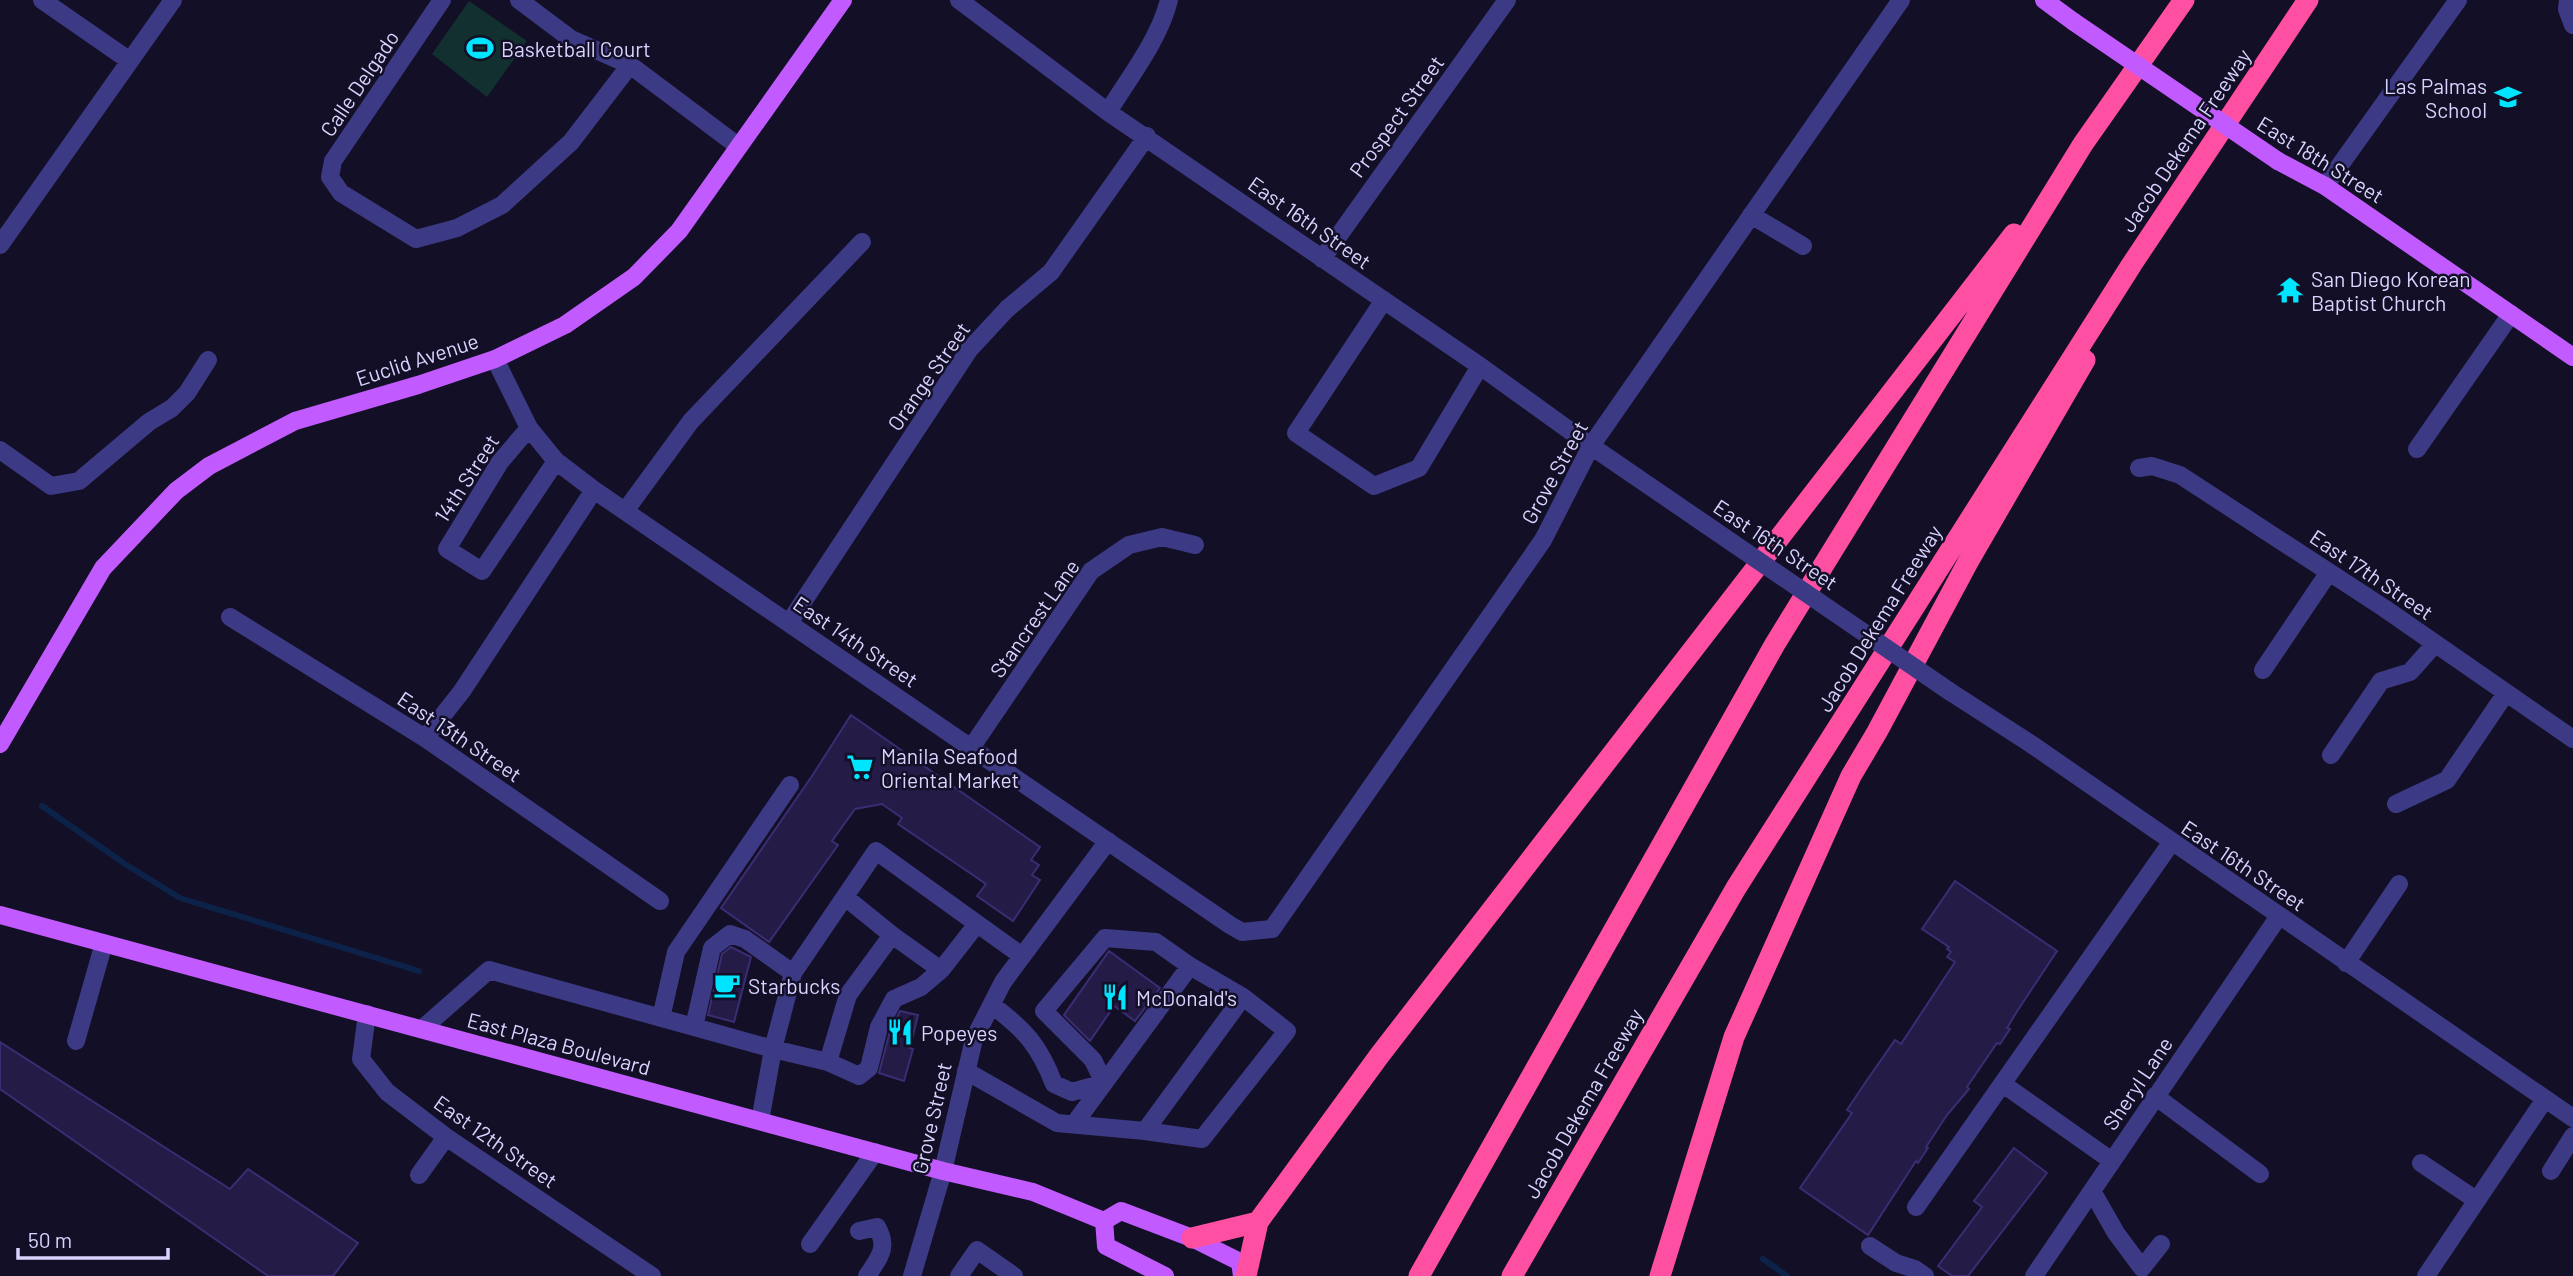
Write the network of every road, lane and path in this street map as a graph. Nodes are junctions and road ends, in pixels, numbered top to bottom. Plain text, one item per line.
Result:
1 (42, 0) edge
2 (173, 0) edge
3 (442, 0) edge
4 (519, 0) edge
5 (843, 0) edge
6 (958, 0) edge
7 (1169, 0) edge
8 (1507, 0) edge
9 (1901, 0) edge
10 (2044, 0) edge
11 (2184, 0) edge
12 (2308, 0) edge
13 (2458, 0) edge
14 (2568, 0) edge
15 (2573, 25) edge
16 (130, 61) junction
17 (630, 65) junction
18 (1108, 111) junction
19 (1147, 136) junction
20 (2083, 144) junction
21 (738, 146) junction
22 (2326, 186) junction
23 (1751, 215) junction
24 (2149, 237) junction
25 (862, 242) dead end
26 (0, 245) edge
27 (1803, 246) dead end
28 (1322, 259) junction
29 (1384, 300) junction
30 (2511, 314) junction
31 (2573, 357) edge
32 (495, 359) junction
33 (208, 360) dead end
34 (1480, 366) junction
35 (528, 428) junction
36 (1591, 446) junction
37 (2417, 449) dead end
38 (0, 450) edge
39 (556, 461) junction
40 (2138, 468) dead end
41 (594, 490) junction
42 (625, 511) junction
43 (1195, 545) dead end
44 (2329, 572) junction
45 (230, 617) dead end
46 (789, 623) junction
47 (2435, 644) junction
48 (2263, 670) dead end
49 (2506, 693) junction
50 (425, 737) junction
51 (2573, 739) edge
52 (0, 744) edge
53 (971, 748) junction
54 (2331, 755) dead end
55 (790, 785) dead end
56 (2396, 804) dead end
57 (1108, 841) junction
58 (2171, 843) junction
59 (2399, 884) dead end
60 (845, 897) junction
61 (660, 901) dead end
62 (0, 915) edge
63 (2279, 916) junction
64 (977, 924) junction
65 (1230, 925) joint
66 (892, 935) junction
67 (104, 943) junction
68 (1023, 956) junction
69 (2346, 963) junction
70 (1189, 966) junction
71 (941, 970) junction
72 (793, 973) junction
73 (1243, 996) junction
74 (992, 1005) junction
75 (367, 1014) junction
76 (661, 1018) junction
77 (694, 1027) junction
78 (422, 1029) junction
79 (76, 1041) dead end
80 (772, 1049) junction
81 (828, 1062) junction
82 (966, 1070) junction
83 (1104, 1083) junction
84 (2003, 1084) junction
85 (2155, 1096) junction
86 (2544, 1099) junction
87 (2573, 1118) edge
88 (760, 1121) junction
89 (1074, 1124) junction
90 (1145, 1131) junction
91 (2573, 1136) edge
92 (446, 1137) junction
93 (875, 1152) junction
94 (2112, 1161) junction
95 (2421, 1163) dead end
96 (943, 1171) junction
97 (2551, 1171) dead end
98 (2260, 1174) dead end
99 (419, 1175) dead end
100 (2092, 1191) junction
101 (2476, 1200) junction
102 (1916, 1207) dead end
103 (1104, 1221) junction
104 (1258, 1222) junction
105 (859, 1231) dead end
106 (1192, 1238) junction
107 (810, 1244) dead end
108 (2161, 1244) dead end
109 (1870, 1247) dead end
110 (652, 1276) edge
111 (867, 1276) edge
112 (912, 1276) edge
113 (959, 1276) edge
114 (1014, 1276) edge
115 (1165, 1276) edge
116 (1244, 1276) edge
117 (1419, 1276) edge
118 (1512, 1276) edge
119 (1660, 1276) edge
120 (1925, 1276) edge
121 (2034, 1276) edge
122 (2426, 1276) edge

1 - 16 street
2 - 16 street
3 - 17 street, Calle Delgado
4 - 17 street
5 - 21 main road, Euclid Avenue
6 - 18 street, East 16th Street
7 - 18 street
8 - 28 street, Prospect Street
9 - 23 street, Grove Street
10 - 22 main road, East 18th Street, bridge
11 - 20 highway
12 - 24 highway, Jacob Dekema Freeway
13 - 22 street
14 - 15 street
16 - 26 street
17 - 21 street
18 - 19 street, East 16th Street
19 - 28 street, East 16th Street
19 - 46 street, Orange Street
20 - 104 highway
20 - 117 highway
21 - 32 main road, Euclid Avenue
22 - 30 main road, East 18th Street
23 - 27 street
23 - 36 street, Grove Street
24 - 118 highway, Jacob Dekema Freeway
24 - 119 highway
25 - 42 street
28 - 29 street, East 16th Street
29 - 34 street, East 16th Street
29 - 34 street
30 - 31 main road, East 18th Street
30 - 37 street
32 - 35 street, East 14th Street
32 - 52 main road, Euclid Avenue
33 - 38 street
34 - 36 street, East 16th Street
35 - 39 street, East 14th Street
35 - 39 street, 14th Street
36 - 58 street, East 16th Street, bridge
36 - 65 street, Grove Street
39 - 41 street, East 14th Street
40 - 44 street, East 17th Street
41 - 42 street, East 14th Street
41 - 50 street
42 - 46 street, East 14th Street
43 - 53 street, Stancrest Lane
44 - 47 street, East 17th Street
44 - 48 street
45 - 50 street, East 13th Street
46 - 53 street, East 14th Street
47 - 49 street, East 17th Street
47 - 54 street
49 - 51 street, East 17th Street
49 - 56 street
50 - 61 street, East 13th Street
53 - 57 street, East 14th Street
55 - 76 street
57 - 65 street, East 14th Street
57 - 68 street, Grove Street
58 - 63 street, East 16th Street
58 - 84 street
59 - 69 street
60 - 64 street
60 - 66 street
60 - 72 street
62 - 67 main road, East Plaza Boulevard
63 - 69 street, East 16th Street
63 - 85 street, Sheryl Lane
64 - 68 street
64 - 71 street
66 - 71 street
66 - 81 street
67 - 75 main road, East Plaza Boulevard
67 - 79 street
68 - 74 street, Grove Street
69 - 86 street, East 16th Street
70 - 73 street
70 - 83 street
70 - 83 street
71 - 81 street
72 - 77 street
72 - 80 street
73 - 90 street
73 - 90 street
74 - 82 street, Grove Street
74 - 83 street
75 - 78 main road, East Plaza Boulevard
75 - 92 street, East 12th Street
76 - 77 street
76 - 78 street
77 - 80 street
78 - 88 main road, East Plaza Boulevard
80 - 81 street
80 - 88 street
82 - 89 street
82 - 96 street, Grove Street
83 - 89 street
84 - 94 street
84 - 102 street
85 - 94 street, Sheryl Lane
85 - 98 street
86 - 87 street, East 16th Street
86 - 101 street
88 - 93 main road, East Plaza Boulevard
89 - 90 street
91 - 97 street
92 - 99 street
92 - 110 street, East 12th Street
93 - 96 main road, East Plaza Boulevard
93 - 107 street
94 - 100 street, Sheryl Lane
95 - 101 street
96 - 103 main road, East Plaza Boulevard
96 - 112 street, Grove Street
100 - 108 street
100 - 121 street, Sheryl Lane
101 - 122 street
103 - 106 main road
103 - 115 main road
104 - 106 highway
104 - 116 highway
105 - 111 street
106 - 116 main road
109 - 120 street
113 - 114 street

